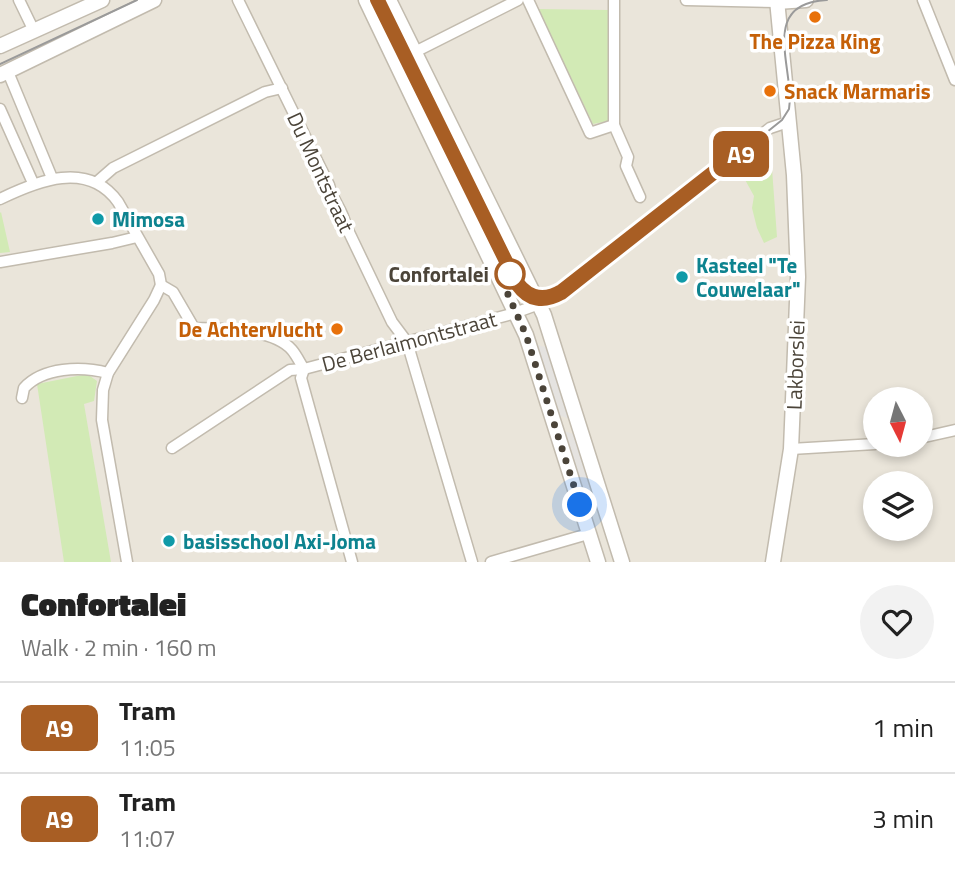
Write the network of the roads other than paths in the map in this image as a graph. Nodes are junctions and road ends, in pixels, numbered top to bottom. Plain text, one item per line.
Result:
1 (19, 0) edge
2 (102, 0) edge
3 (154, 0) edge
4 (238, 0) edge
5 (366, 0) edge
6 (389, 0) edge
7 (518, 0) edge
8 (528, 0) edge
9 (614, 0) edge
10 (685, 0) edge
11 (806, 0) edge
12 (923, 0) edge
13 (777, 1) edge
14 (34, 31) junction
15 (0, 46) edge
16 (415, 52) junction
17 (397, 61) junction
18 (4, 74) edge
19 (955, 80) edge
20 (282, 88) junction
21 (0, 109) edge
22 (788, 122) junction
23 (614, 125) junction
24 (52, 178) junction
25 (97, 182) junction
26 (33, 183) junction
27 (640, 197) dead end
28 (0, 199) edge
29 (137, 237) junction
30 (0, 262) edge
31 (161, 285) junction
32 (539, 304) junction
33 (516, 312) junction
34 (407, 342) junction
35 (304, 369) junction
36 (108, 373) junction
37 (22, 398) dead end
38 (955, 430) edge
39 (933, 435) edge
40 (863, 445) edge
41 (172, 448) dead end
42 (796, 449) junction
43 (588, 534) junction
44 (127, 562) edge
45 (352, 562) edge
46 (472, 562) edge
47 (491, 562) edge
48 (597, 562) edge
49 (622, 562) edge
50 (773, 562) edge

1 - 14 street
2 - 14 street
3 - 18 street
4 - 20 street, Du Montstraat
5 - 17 street
6 - 16 street
7 - 16 street
8 - 23 street
9 - 23 street
10 - 13 street
11 - 13 street
12 - 19 street
13 - 22 street, Lakborslei
14 - 15 street
16 - 17 street
16 - 32 street
17 - 33 street
18 - 24 street
20 - 25 street
20 - 34 street, Du Montstraat
21 - 26 street
22 - 32 street, De Berlaimontstraat
22 - 42 street, Lakborslei
23 - 27 street
24 - 25 street
24 - 26 street
25 - 29 street
26 - 28 street
29 - 30 street
29 - 31 street
31 - 35 street
31 - 36 street
32 - 33 street, De Berlaimontstraat
32 - 49 street
33 - 34 street, De Berlaimontstraat
33 - 43 street
34 - 35 street, De Berlaimontstraat
34 - 46 street, Du Montstraat
35 - 41 street, De Berlaimontstraat
35 - 45 street
36 - 37 street
36 - 44 street
38 - 39 street
40 - 42 street
42 - 50 street, Lakborslei
43 - 47 street
43 - 48 street

